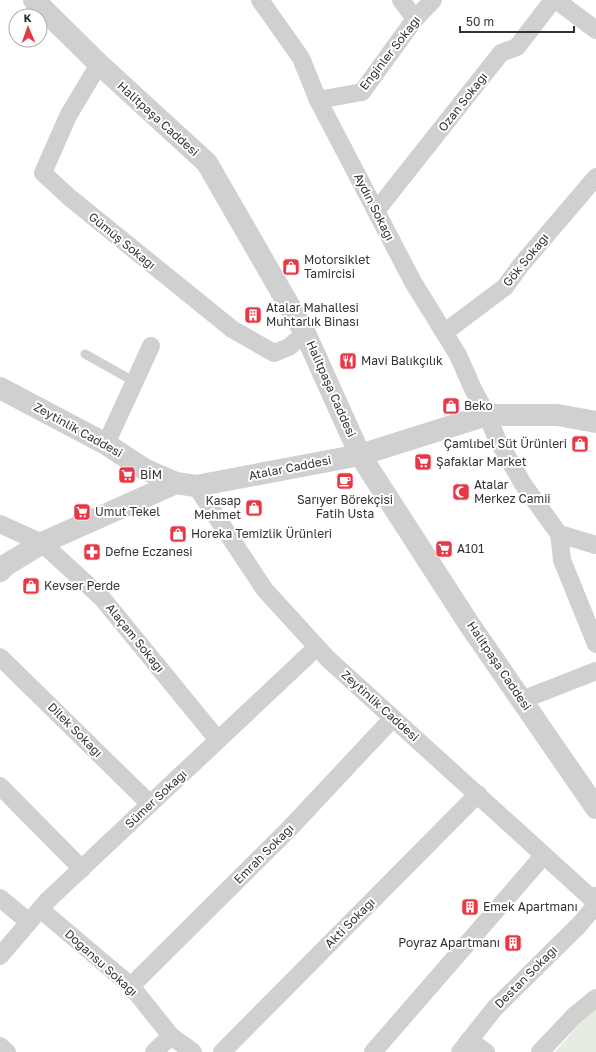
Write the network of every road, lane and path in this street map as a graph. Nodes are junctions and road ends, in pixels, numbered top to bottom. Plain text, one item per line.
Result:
1 (34, 0) edge
2 (260, 0) edge
3 (401, 0) edge
4 (433, 0) edge
5 (560, 1) edge
6 (415, 19) junction
7 (596, 30) edge
8 (99, 64) junction
9 (318, 100) junction
10 (596, 177) edge
11 (376, 211) junction
12 (445, 332) junction
13 (305, 333) junction
14 (151, 346) dead end
15 (85, 354) dead end
16 (135, 382) junction
17 (0, 388) edge
18 (488, 416) junction
19 (596, 422) edge
20 (106, 444) junction
21 (360, 455) junction
22 (186, 484) junction
23 (0, 524) edge
24 (559, 534) junction
25 (42, 543) junction
26 (596, 545) edge
27 (0, 571) edge
28 (596, 644) edge
29 (317, 647) junction
30 (0, 656) edge
31 (596, 671) edge
32 (522, 700) junction
33 (393, 718) junction
34 (218, 740) junction
35 (0, 786) edge
36 (478, 794) junction
37 (150, 804) junction
38 (596, 808) edge
39 (544, 855) junction
40 (82, 869) junction
41 (596, 896) edge
42 (0, 898) edge
43 (596, 905) edge
44 (35, 916) junction
45 (0, 956) edge
46 (131, 986) junction
47 (596, 998) edge
48 (171, 1036) junction
49 (0, 1046) edge
50 (464, 1046) edge
51 (6, 1052) edge
52 (154, 1052) edge
53 (193, 1052) edge
54 (222, 1052) edge
55 (373, 1052) edge
56 (486, 1052) edge
57 (540, 1052) edge

1 - 8 street, Halitpaşa Caddesi
2 - 9 street, Aydın Sokağı
3 - 6 street
4 - 6 street, Enginler Sokağı
5 - 7 street
5 - 11 street, Ozan Sokağı
6 - 9 street, Enginler Sokağı
8 - 13 street, Halitpaşa Caddesi
8 - 13 street, Gümüş Sokağı
9 - 11 street, Aydın Sokağı
10 - 12 street, Gök Sokağı
11 - 12 street, Aydın Sokağı
12 - 18 street, Aydın Sokağı
13 - 21 street, Halitpaşa Caddesi
14 - 16 street
15 - 16 lane
16 - 20 street
17 - 20 street, Zeytinlik Caddesi
18 - 19 street, Atalar Caddesi
18 - 21 street, Atalar Caddesi
18 - 24 street, Aydın Sokağı
20 - 22 street, Zeytinlik Caddesi
21 - 22 street, Atalar Caddesi
21 - 32 street, Halitpaşa Caddesi
22 - 25 street, Atalar Caddesi
22 - 29 street, Zeytinlik Caddesi
23 - 25 street, Alaçam Sokağı
24 - 26 street
24 - 28 street
25 - 27 street, Atalar Caddesi
25 - 34 street, Alaçam Sokağı
29 - 33 street, Zeytinlik Caddesi
29 - 34 street, Sümer Sokağı
30 - 37 street, Dilek Sokağı
31 - 32 street
32 - 38 street, Halitpaşa Caddesi
33 - 36 street, Zeytinlik Caddesi
33 - 46 street, Emrah Sokağı
34 - 37 street, Sümer Sokağı
35 - 40 street
36 - 39 street, Zeytinlik Caddesi
36 - 54 street, Akti Sokağı
37 - 40 street, Sümer Sokağı
39 - 41 street, Zeytinlik Caddesi
39 - 55 street
40 - 44 street, Sümer Sokağı
42 - 44 street, Doğansu Sokağı
43 - 50 street, Destan Sokağı
44 - 45 street, Sümer Sokağı
44 - 46 street, Doğansu Sokağı
46 - 48 street, Doğansu Sokağı
47 - 57 street
48 - 52 street
48 - 53 street, Doğansu Sokağı
49 - 51 street
50 - 56 street

